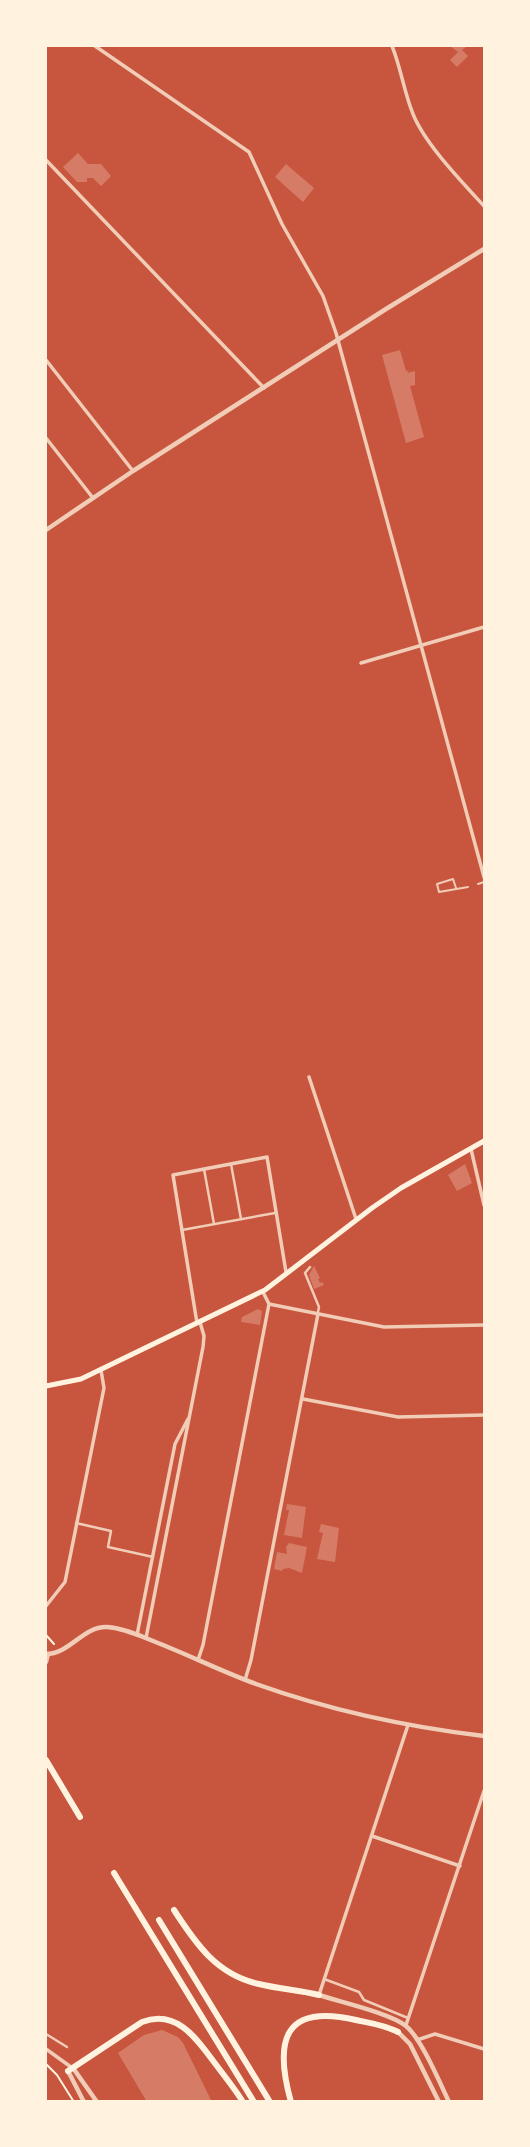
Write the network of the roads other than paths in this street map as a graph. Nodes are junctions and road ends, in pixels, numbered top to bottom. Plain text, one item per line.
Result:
1 (95, 46) edge
2 (392, 46) edge
3 (46, 160) edge
4 (485, 206) edge
5 (485, 249) edge
6 (338, 340) junction
7 (46, 360) edge
8 (264, 388) junction
9 (46, 438) edge
10 (133, 471) junction
11 (93, 498) junction
12 (46, 530) edge
13 (485, 627) edge
14 (420, 645) junction
15 (361, 663) dead end
16 (485, 880) edge
17 (478, 884) dead end
18 (468, 887) dead end
19 (456, 888) junction
20 (309, 1077) dead end
21 (485, 1142) edge
22 (471, 1149) junction
23 (231, 1164) junction
24 (204, 1169) junction
25 (485, 1205) edge
26 (276, 1213) junction
27 (241, 1219) junction
28 (356, 1219) junction
29 (214, 1224) junction
30 (182, 1230) junction
31 (310, 1267) dead end
32 (287, 1274) junction
33 (262, 1292) junction
34 (269, 1304) junction
35 (318, 1314) junction
36 (198, 1323) junction
37 (485, 1325) edge
38 (100, 1368) junction
39 (46, 1386) edge
40 (302, 1398) junction
41 (485, 1415) edge
42 (190, 1418) junction
43 (76, 1523) junction
44 (153, 1557) junction
45 (46, 1606) edge
46 (137, 1635) junction
47 (146, 1639) junction
48 (46, 1653) edge
49 (198, 1660) junction
50 (46, 1662) edge
51 (246, 1680) junction
52 (408, 1725) junction
53 (485, 1736) edge
54 (46, 1760) edge
55 (485, 1791) edge
56 (80, 1817) dead end
57 (372, 1836) junction
58 (460, 1866) junction
59 (114, 1872) dead end
60 (174, 1910) dead end
61 (159, 1920) dead end
62 (324, 1979) junction
63 (319, 1995) junction
64 (409, 2019) junction
65 (406, 2025) junction
66 (398, 2032) joint
67 (46, 2034) edge
68 (417, 2040) junction
69 (67, 2047) dead end
70 (46, 2049) edge
71 (485, 2049) edge
72 (71, 2070) junction
73 (84, 2102) edge
74 (97, 2102) edge
75 (243, 2102) edge
76 (254, 2102) edge
77 (270, 2102) edge
78 (291, 2102) edge
79 (439, 2102) edge
80 (449, 2102) edge

1 - 6 street
2 - 4 street
3 - 8 street
5 - 6 street
6 - 8 street
6 - 14 street
7 - 10 street
8 - 10 street
9 - 11 street
10 - 11 street
11 - 12 street
13 - 14 street
14 - 15 street
14 - 16 street
16 - 17 lane
18 - 19 lane
19 - 19 lane
20 - 28 street
21 - 22 main road
22 - 25 street
22 - 28 main road
23 - 24 street
23 - 26 street
23 - 27 street
24 - 29 street
24 - 30 street
26 - 27 street
26 - 32 street
27 - 29 street
28 - 32 main road
29 - 30 street
30 - 36 street
31 - 35 street
32 - 33 main road
33 - 34 street
33 - 36 main road
34 - 35 street
34 - 49 street
35 - 37 street
35 - 40 street
36 - 38 main road
36 - 42 street
38 - 39 main road
38 - 43 street
40 - 41 street
40 - 51 street
42 - 44 street
42 - 47 street
43 - 44 street
43 - 45 street
44 - 46 street
46 - 47 street
46 - 48 street
47 - 49 street
48 - 50 street
49 - 51 street
51 - 52 street
52 - 53 street
52 - 57 street
54 - 56 highway
55 - 58 street
57 - 58 street
57 - 62 street
58 - 64 street
59 - 76 highway
60 - 63 highway
61 - 77 highway
62 - 63 street
62 - 64 street
63 - 65 street
64 - 65 street
65 - 68 street
66 - 78 highway
66 - 79 street
67 - 69 street
68 - 71 street
68 - 80 street
70 - 72 street
72 - 73 street
72 - 74 street
72 - 75 highway

